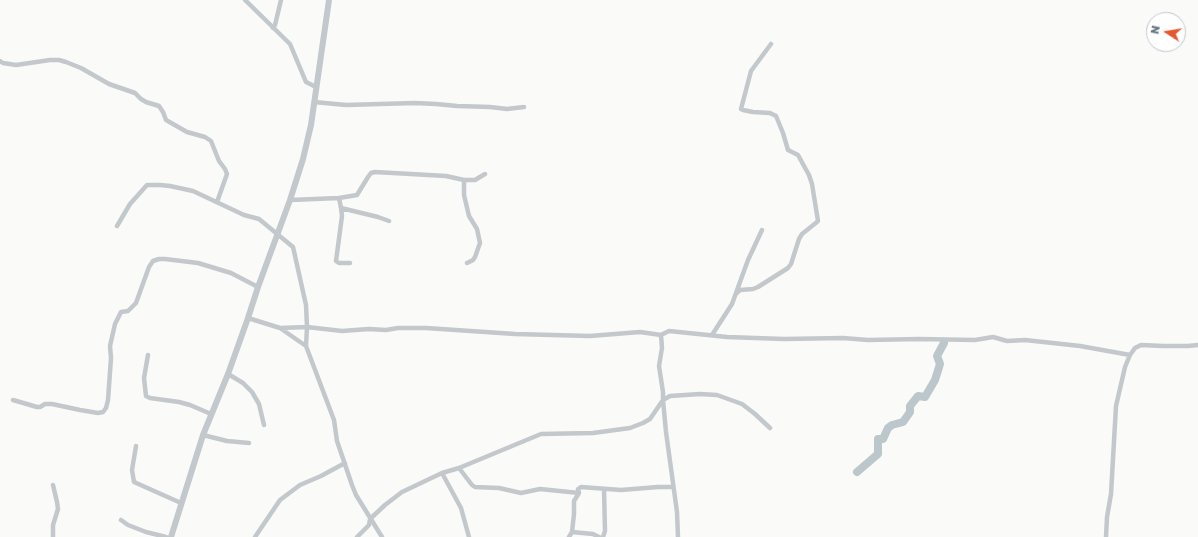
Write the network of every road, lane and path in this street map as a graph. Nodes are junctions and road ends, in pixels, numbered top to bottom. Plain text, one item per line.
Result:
1 (245, 0) edge
2 (281, 0) edge
3 (329, 0) edge
4 (273, 28) junction
5 (770, 44) dead end
6 (0, 61) edge
7 (316, 87) junction
8 (314, 102) junction
9 (524, 107) dead end
10 (485, 174) dead end
11 (464, 180) junction
12 (339, 198) junction
13 (290, 200) junction
14 (217, 202) junction
15 (341, 208) junction
16 (389, 221) dead end
17 (117, 226) dead end
18 (762, 230) dead end
19 (277, 233) junction
20 (467, 263) dead end
21 (350, 264) dead end
22 (258, 287) junction
23 (736, 294) junction
24 (248, 318) junction
25 (307, 327) junction
26 (280, 328) junction
27 (661, 335) junction
28 (712, 336) junction
29 (1198, 345) edge
30 (306, 346) junction
31 (1130, 354) junction
32 (148, 355) dead end
33 (228, 374) junction
34 (13, 400) dead end
35 (663, 400) junction
36 (211, 414) junction
37 (264, 425) dead end
38 (770, 428) dead end
39 (203, 435) junction
40 (250, 443) dead end
41 (136, 446) dead end
42 (345, 463) junction
43 (459, 468) junction
44 (442, 472) junction
45 (53, 485) dead end
46 (673, 487) junction
47 (604, 489) junction
48 (579, 492) junction
49 (181, 503) junction
50 (370, 519) junction
51 (121, 520) dead end
52 (571, 535) edge
53 (53, 537) edge
54 (166, 537) edge
55 (171, 537) edge
56 (255, 537) edge
57 (357, 537) edge
58 (382, 537) edge
59 (469, 537) edge
60 (599, 537) edge
61 (603, 537) edge
62 (678, 537) edge
63 (1106, 537) edge

1 - 4 street
2 - 4 street
3 - 7 street
4 - 7 street
5 - 23 street
6 - 14 street
7 - 8 street
8 - 9 street
8 - 13 street
10 - 11 street
11 - 12 street
11 - 20 street
12 - 13 street
12 - 15 street
13 - 19 street
14 - 17 street
14 - 19 street
15 - 16 street
15 - 21 street
18 - 23 street
19 - 22 street
19 - 25 street
22 - 24 street
22 - 34 street
23 - 28 street
24 - 26 street
24 - 33 street
25 - 26 street
25 - 27 street
25 - 30 street
26 - 30 street
27 - 28 street
27 - 35 street
28 - 31 street
29 - 31 street
30 - 42 street
31 - 63 street
32 - 36 street
33 - 36 street
33 - 37 street
35 - 38 street
35 - 43 street
35 - 46 street
36 - 39 street
39 - 40 street
39 - 49 street
41 - 49 street
42 - 50 street
42 - 56 street
43 - 44 street
43 - 48 street
44 - 50 street
44 - 59 street
45 - 53 street
46 - 47 street
46 - 62 street
47 - 48 street
47 - 61 street
48 - 52 street
49 - 55 street
50 - 57 street
50 - 58 street
51 - 54 street
52 - 60 street

